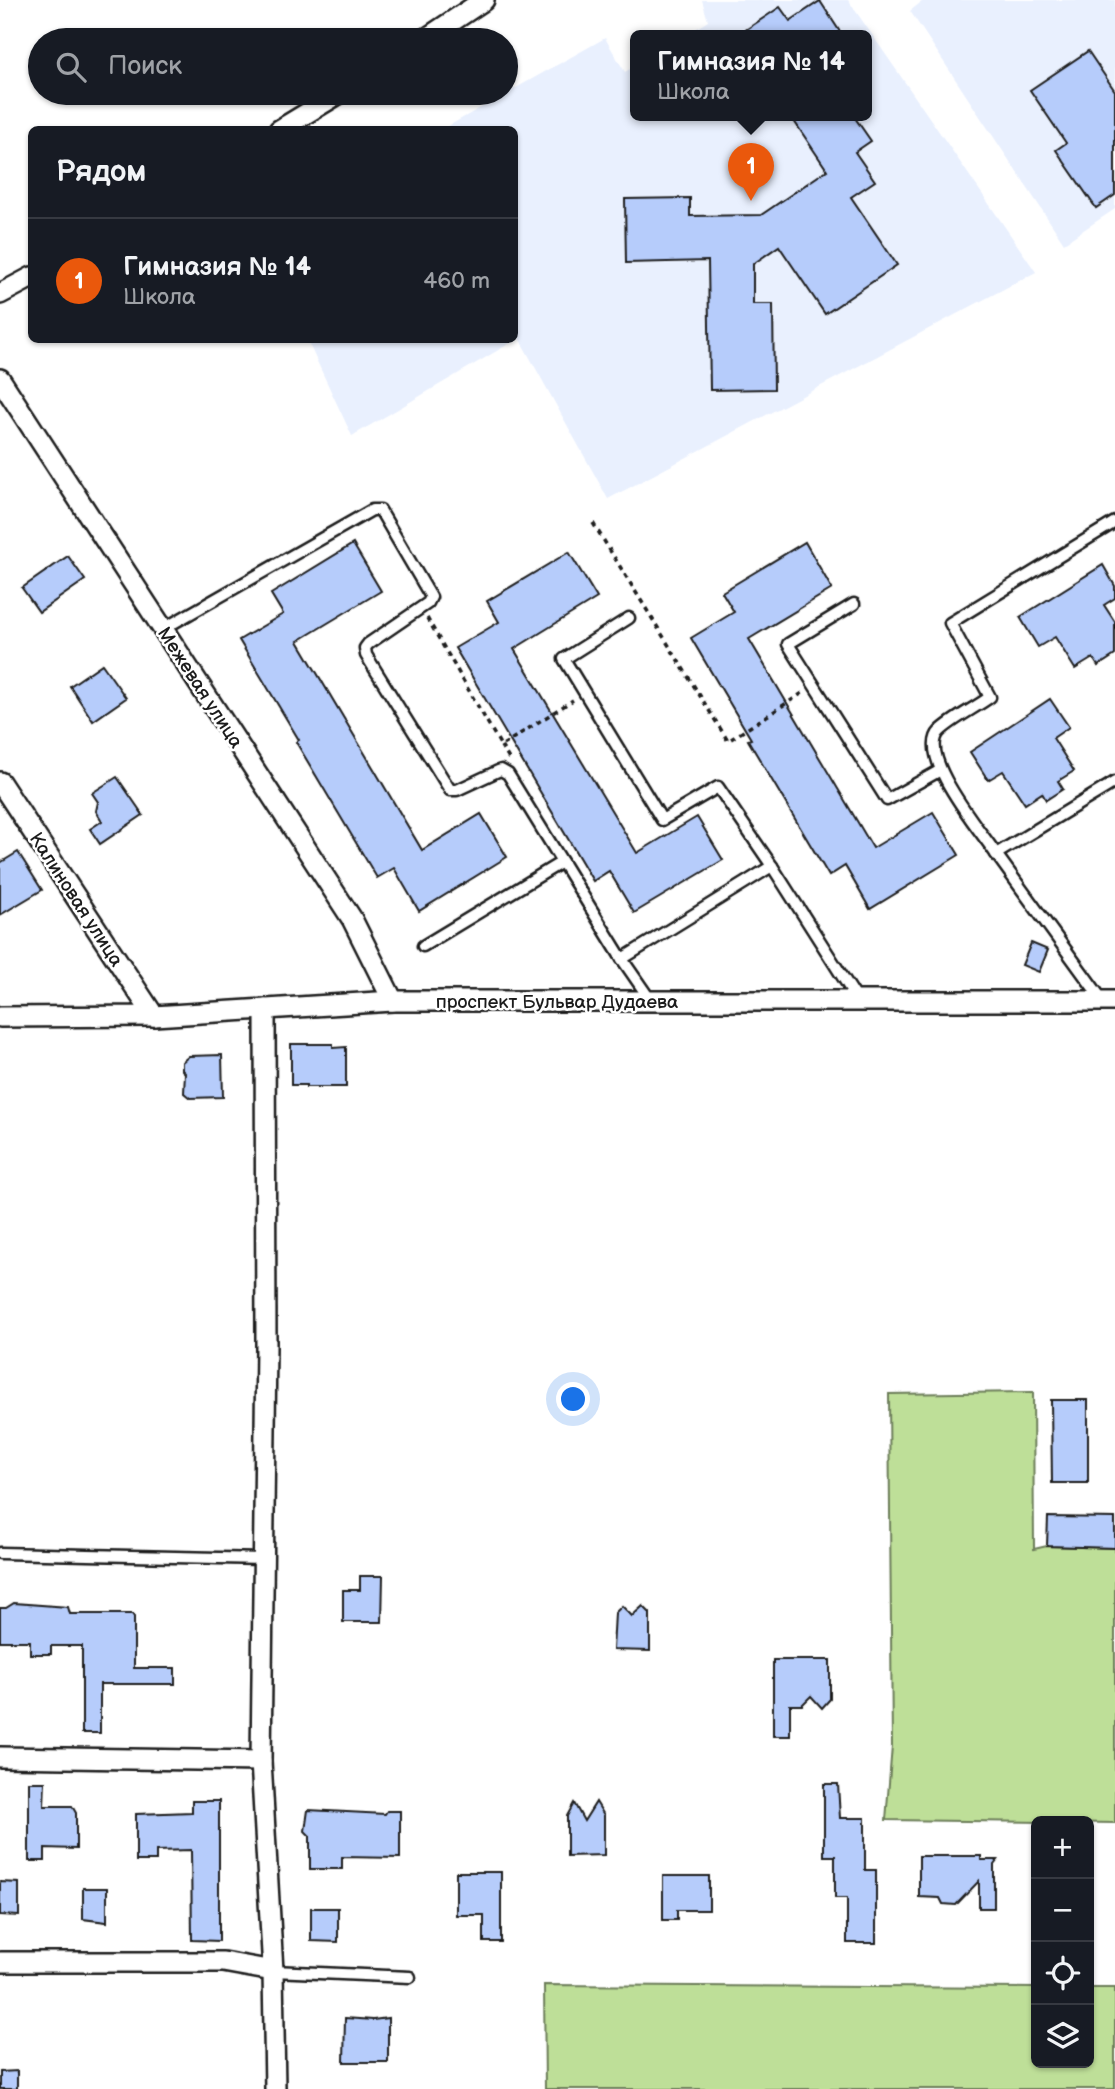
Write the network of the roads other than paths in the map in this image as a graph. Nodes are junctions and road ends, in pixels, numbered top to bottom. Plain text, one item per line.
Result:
1 (484, 0) edge
2 (442, 28) edge
3 (320, 105) edge
4 (286, 126) edge
5 (28, 279) edge
6 (0, 294) edge
7 (0, 379) edge
8 (1115, 522) edge
9 (854, 604) dead end
10 (629, 618) dead end
11 (163, 629) junction
12 (939, 771) junction
13 (0, 782) edge
14 (1115, 782) edge
15 (996, 854) junction
16 (562, 862) junction
17 (772, 866) junction
18 (423, 946) dead end
19 (622, 959) junction
20 (651, 1001) junction
21 (858, 1001) junction
22 (1109, 1001) edge
23 (393, 1002) junction
24 (265, 1009) junction
25 (153, 1016) junction
26 (0, 1017) edge
27 (0, 1553) edge
28 (263, 1559) junction
29 (0, 1757) edge
30 (261, 1761) junction
31 (0, 1962) edge
32 (273, 1971) junction
33 (410, 1977) dead end
34 (275, 2089) edge

1 - 2 street
3 - 4 street
5 - 6 street
7 - 11 street, Межевая улица
8 - 12 lane
9 - 12 lane
10 - 17 lane
11 - 16 lane
11 - 23 street, Межевая улица
12 - 15 lane
13 - 25 street, Калиновая улица
14 - 15 lane
15 - 22 lane
16 - 18 lane
16 - 19 lane
17 - 19 lane
17 - 21 lane
19 - 20 lane
20 - 21 street, проспект Бульвар Дудаева
20 - 23 street, проспект Бульвар Дудаева
21 - 22 street, проспект Бульвар Дудаева
23 - 24 street, проспект Бульвар Дудаева
24 - 25 street, проспект Бульвар Дудаева
24 - 28 street
25 - 26 street, проспект Бульвар Дудаева
27 - 28 lane
28 - 30 street
29 - 30 street
30 - 32 street
31 - 32 street
32 - 33 lane
32 - 34 street

